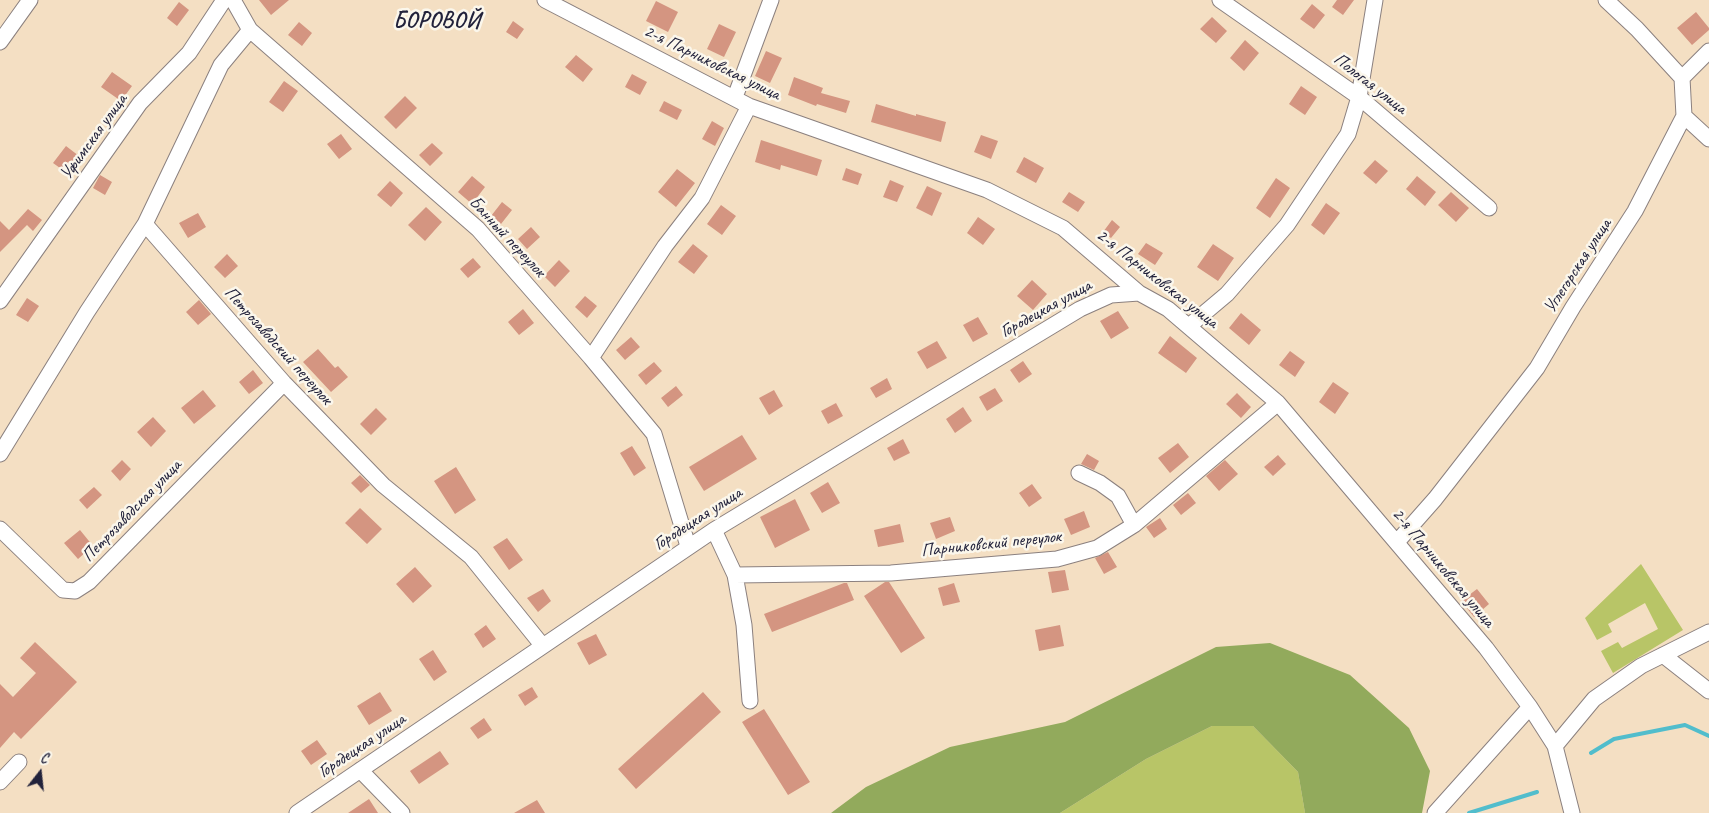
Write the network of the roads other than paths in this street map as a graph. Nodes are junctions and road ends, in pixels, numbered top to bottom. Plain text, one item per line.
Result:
1 (30, 0) edge
2 (224, 0) edge
3 (233, 0) edge
4 (545, 0) edge
5 (771, 0) edge
6 (1220, 0) edge
7 (1375, 0) edge
8 (1606, 0) edge
9 (250, 30) junction
10 (0, 42) edge
11 (1709, 51) edge
12 (1682, 78) junction
13 (735, 97) junction
14 (1360, 97) junction
15 (749, 106) junction
16 (1684, 116) junction
17 (1709, 139) edge
18 (1490, 208) dead end
19 (145, 224) junction
20 (1139, 293) junction
21 (0, 301) edge
22 (1189, 326) junction
23 (591, 358) junction
24 (284, 383) junction
25 (1278, 403) junction
26 (0, 454) edge
27 (1080, 473) dead end
28 (1134, 525) junction
29 (0, 529) edge
30 (714, 530) junction
31 (1397, 542) junction
32 (688, 546) junction
33 (735, 575) junction
34 (1709, 632) edge
35 (542, 645) junction
36 (1663, 655) junction
37 (1709, 691) edge
38 (750, 701) dead end
39 (1530, 707) junction
40 (1555, 746) junction
41 (18, 762) dead end
42 (360, 770) junction
43 (0, 782) edge
44 (297, 813) edge
45 (402, 813) edge
46 (1435, 813) edge
47 (1572, 813) edge

1 - 10 street
2 - 21 street, Уфимская улица
3 - 9 street, Банный переулок
4 - 13 street, 2-я Парниковская улица
5 - 13 street
6 - 14 street, Пологая улица
7 - 14 street
8 - 12 street
9 - 19 street
9 - 23 street, Банный переулок
11 - 12 street
12 - 16 street
13 - 15 street, 2-я Парниковская улица
14 - 18 street, Пологая улица
14 - 22 street
15 - 20 street, 2-я Парниковская улица
15 - 23 street
16 - 17 street
16 - 31 street, Углегорская улица
19 - 24 street, Петрозаводский переулок
19 - 26 street
20 - 22 street, 2-я Парниковская улица
20 - 30 street, Городецкая улица
22 - 25 street, 2-я Парниковская улица
23 - 32 street, Банный переулок
24 - 29 street, Петрозаводская улица
24 - 35 street, Петрозаводский переулок
25 - 28 street, Парниковский переулок
25 - 31 street, 2-я Парниковская улица
27 - 28 street
28 - 33 street, Парниковский переулок
30 - 32 street, Городецкая улица
30 - 33 street
31 - 39 street, 2-я Парниковская улица
32 - 35 street, Городецкая улица
33 - 38 street
34 - 36 street
35 - 42 street, Городецкая улица
36 - 37 street
36 - 40 street
39 - 40 street, 2-я Парниковская улица
39 - 46 street
40 - 47 street, 2-я Парниковская улица
41 - 43 street
42 - 44 street, Городецкая улица
42 - 45 street

